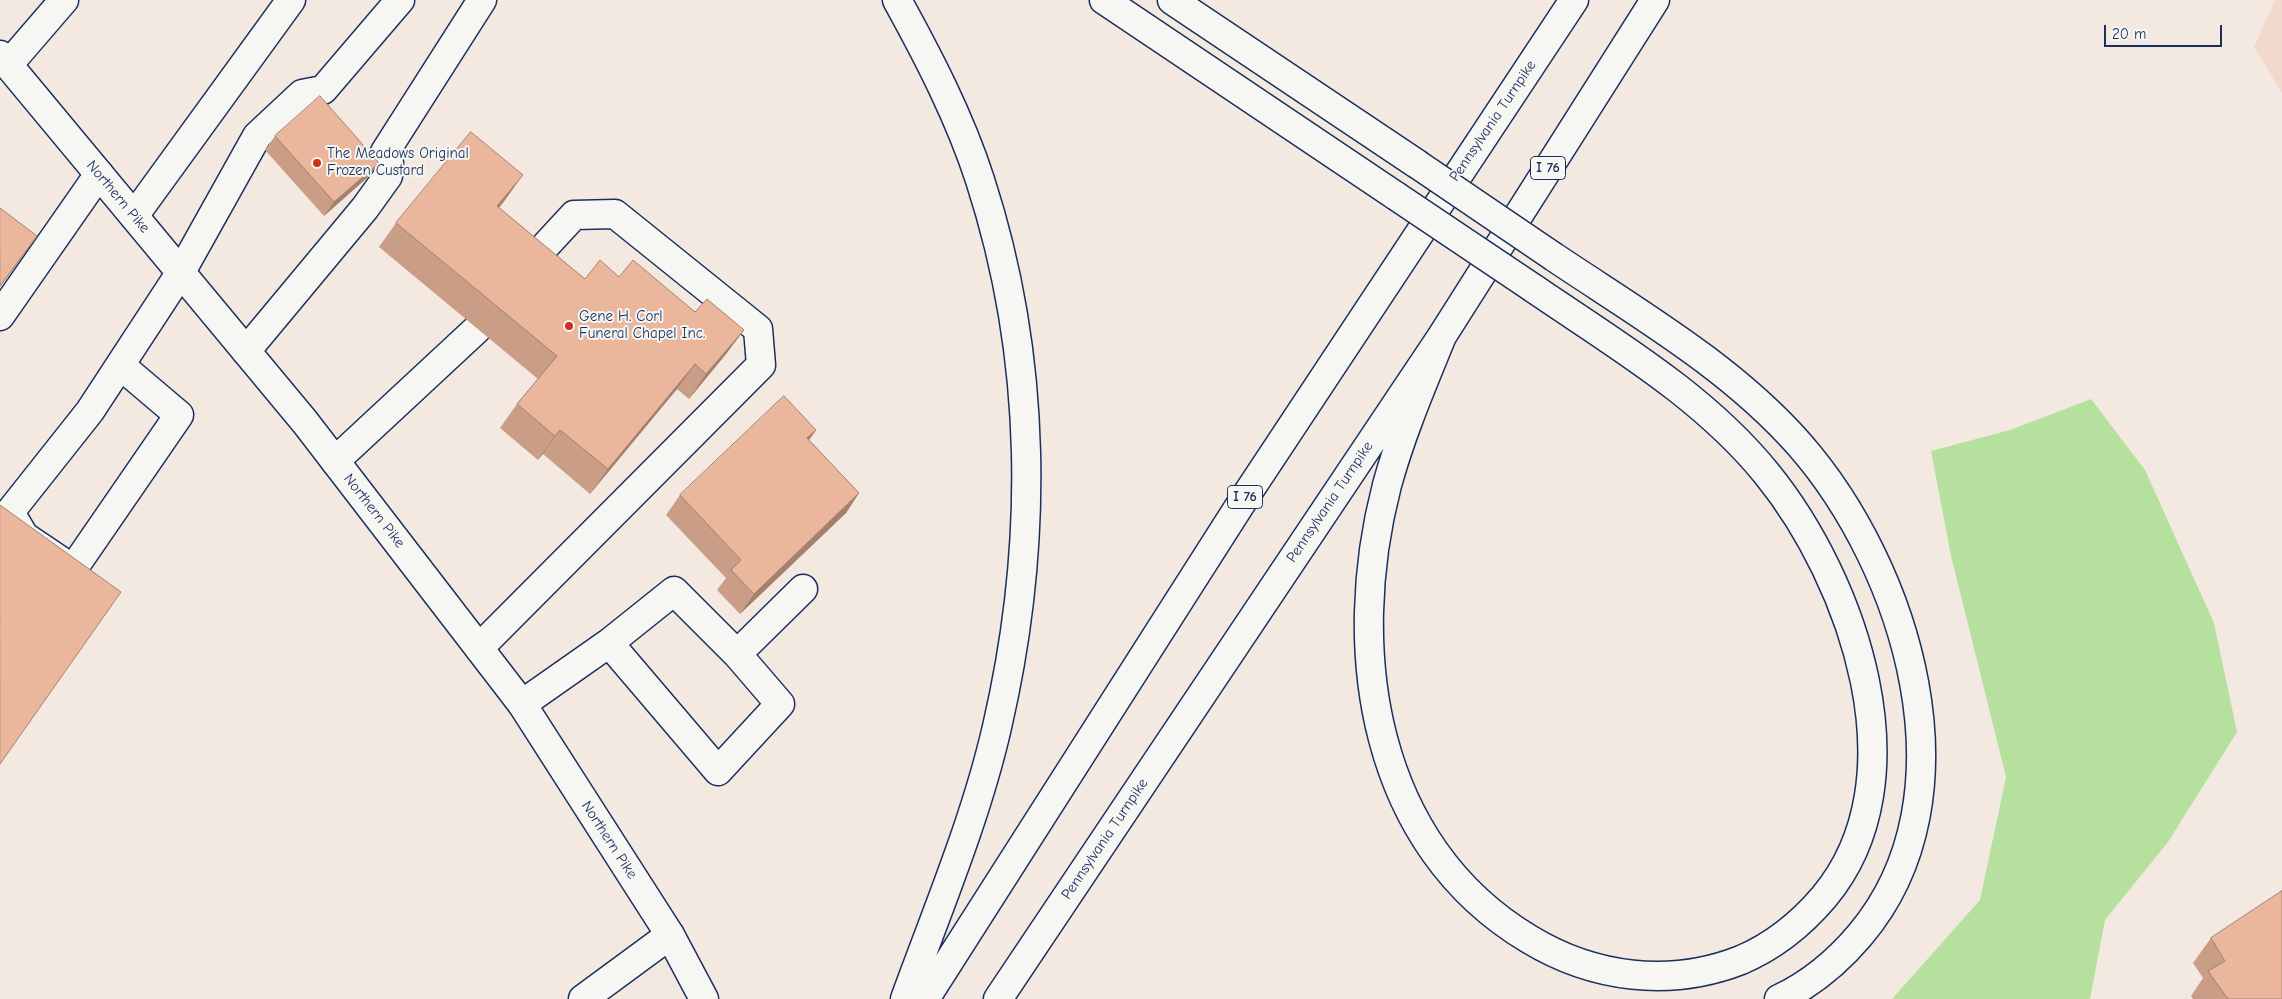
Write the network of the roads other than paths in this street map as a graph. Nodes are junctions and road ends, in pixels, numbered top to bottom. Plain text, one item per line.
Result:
1 (64, 0) edge
2 (291, 0) edge
3 (400, 0) edge
4 (482, 0) edge
5 (898, 0) edge
6 (1104, 0) edge
7 (1172, 0) edge
8 (1574, 0) edge
9 (1654, 0) edge
10 (4, 60) edge
11 (99, 174) junction
12 (134, 216) junction
13 (525, 268) edge
14 (181, 272) junction
15 (0, 316) edge
16 (477, 329) dead end
17 (1442, 336) junction
18 (246, 351) junction
19 (120, 364) junction
20 (335, 461) junction
21 (803, 589) dead end
22 (609, 643) junction
23 (479, 648) junction
24 (737, 654) junction
25 (522, 704) junction
26 (670, 935) junction
27 (583, 999) edge
28 (704, 999) edge
29 (904, 999) edge
30 (925, 999) edge
31 (998, 999) edge
32 (1779, 999) edge

1 - 10 main road
2 - 12 main road
3 - 14 main road
4 - 18 main road
5 - 29 main road
6 - 17 main road, bridge
7 - 32 main road, bridge
8 - 30 main road, Pennsylvania Turnpike / I 76
9 - 17 main road, Pennsylvania Turnpike / I 76
10 - 11 main road, Northern Pike
11 - 12 main road, Northern Pike
11 - 15 main road
12 - 14 main road, Northern Pike
13 - 23 main road
14 - 18 main road, Northern Pike
14 - 19 main road
16 - 20 main road
17 - 31 main road, Pennsylvania Turnpike / I 76
18 - 20 main road, Northern Pike
19 - 19 main road
20 - 23 main road, Northern Pike
21 - 24 main road
22 - 24 main road
22 - 24 main road
22 - 25 main road
23 - 25 main road, Northern Pike
25 - 26 main road, Northern Pike
26 - 27 main road
26 - 28 main road, Northern Pike

